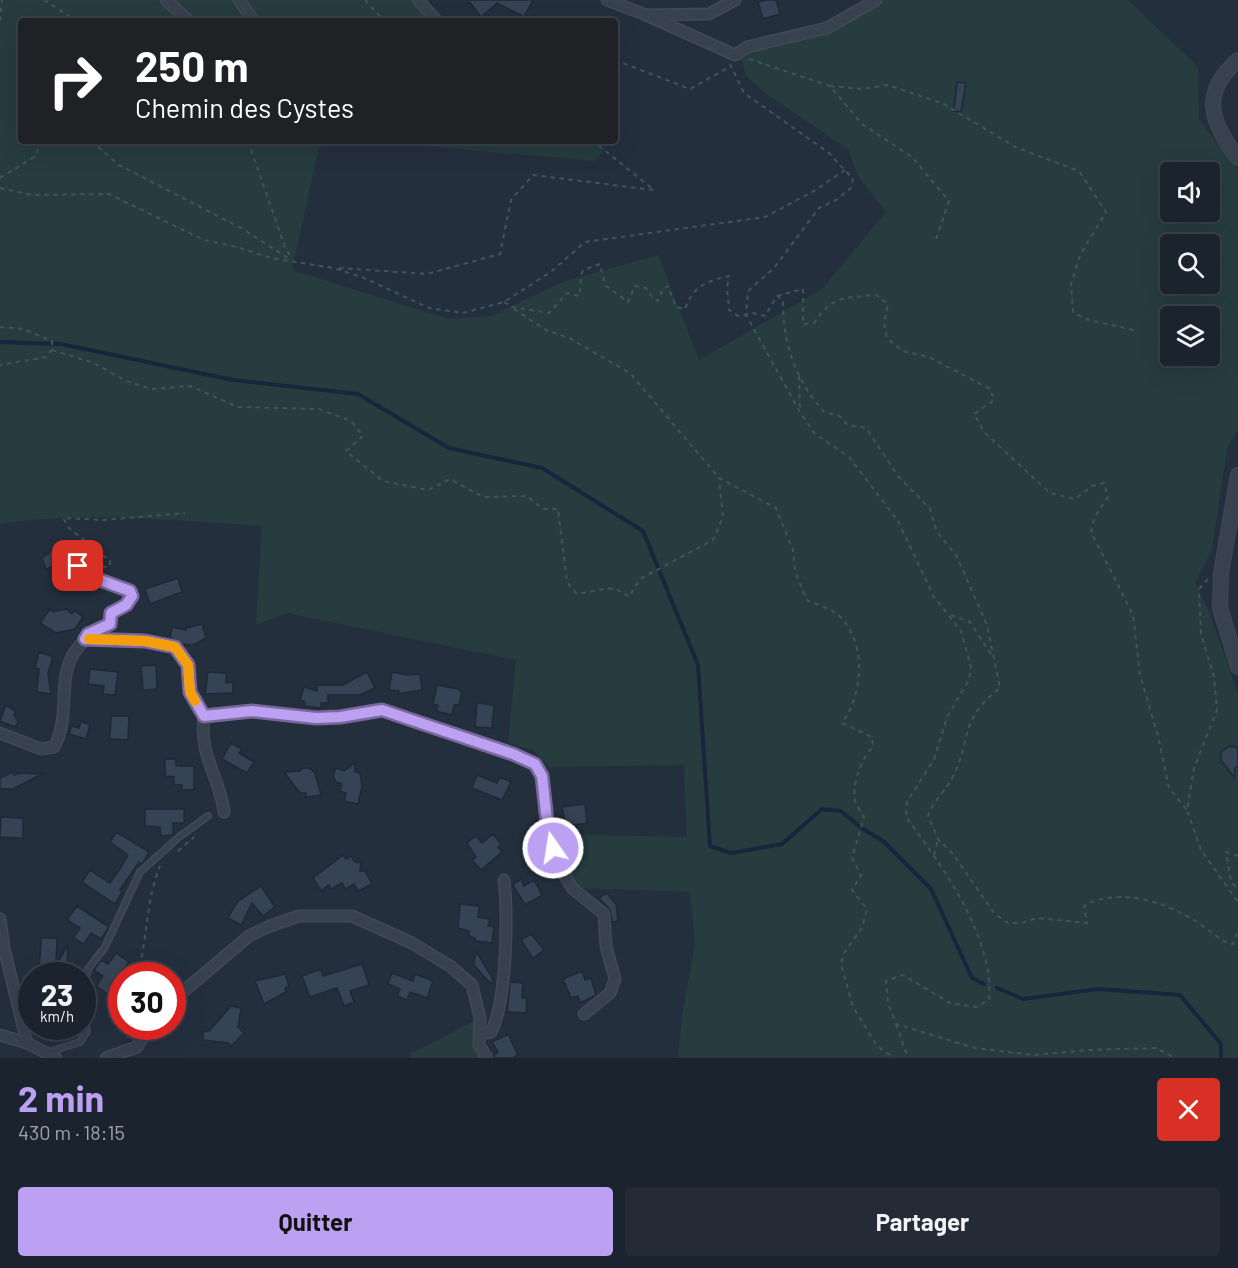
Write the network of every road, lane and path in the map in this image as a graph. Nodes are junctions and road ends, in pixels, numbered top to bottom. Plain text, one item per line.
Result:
1 (2, 0) edge
2 (44, 0) edge
3 (166, 0) edge
4 (239, 0) edge
5 (365, 0) edge
6 (418, 0) edge
7 (607, 0) edge
8 (735, 0) edge
9 (876, 0) edge
10 (646, 15) junction
11 (72, 18) edge
12 (186, 18) edge
13 (252, 18) edge
14 (381, 18) edge
15 (434, 18) edge
16 (0, 21) edge
17 (735, 55) junction
18 (1238, 60) edge
19 (618, 61) edge
20 (731, 66) junction
21 (830, 86) junction
22 (39, 144) edge
23 (94, 144) edge
24 (249, 144) edge
25 (597, 144) edge
26 (1238, 158) edge
27 (845, 170) junction
28 (0, 178) edge
29 (2, 188) edge
30 (935, 242) dead end
31 (293, 261) junction
32 (333, 268) junction
33 (777, 296) junction
34 (504, 302) junction
35 (512, 307) junction
36 (746, 315) junction
37 (0, 327) edge
38 (1134, 330) dead end
39 (52, 350) junction
40 (0, 365) edge
41 (799, 376) junction
42 (800, 412) junction
43 (1238, 475) edge
44 (719, 478) junction
45 (185, 513) dead end
46 (91, 564) joint
47 (1221, 573) junction
48 (949, 614) junction
49 (85, 639) junction
50 (994, 658) junction
51 (1238, 666) edge
52 (204, 716) junction
53 (0, 733) edge
54 (1187, 810) junction
55 (224, 812) dead end
56 (208, 816) dead end
57 (199, 833) dead end
58 (938, 839) junction
59 (176, 852) dead end
60 (934, 855) junction
61 (1238, 856) edge
62 (162, 863) dead end
63 (504, 880) dead end
64 (1238, 890) edge
65 (1238, 902) edge
66 (0, 919) edge
67 (1238, 930) edge
68 (93, 962) edge
69 (141, 962) edge
70 (186, 989) edge
71 (584, 1014) dead end
72 (896, 1024) junction
73 (480, 1034) junction
74 (0, 1035) edge
75 (81, 1040) edge
76 (141, 1040) edge
77 (27, 1043) junction
78 (45, 1053) junction
79 (56, 1058) edge
80 (106, 1058) edge
81 (487, 1058) edge
82 (894, 1058) edge
83 (908, 1058) edge
84 (1175, 1058) edge

1 - 16 path
2 - 11 path
3 - 12 street
4 - 13 street
5 - 14 path
6 - 15 street
7 - 10 street
8 - 10 street
9 - 17 street
10 - 17 street
17 - 20 path
17 - 21 path
18 - 26 street
19 - 20 path
20 - 27 path
21 - 30 path
21 - 38 path
22 - 28 path
23 - 31 path
24 - 31 path
25 - 32 path
27 - 34 path
27 - 36 path
29 - 31 path
31 - 32 path
32 - 34 path
33 - 36 path
33 - 41 path
33 - 54 path
34 - 35 path
35 - 36 path
35 - 44 path
36 - 42 path
37 - 39 path
39 - 40 path
39 - 44 path
41 - 42 path
41 - 50 path
42 - 48 path
43 - 47 street
44 - 82 path
45 - 46 path
46 - 49 street
47 - 51 street
47 - 54 path
48 - 50 path
48 - 60 path
49 - 52 street
49 - 53 street
50 - 58 path
52 - 55 street
52 - 71 street
54 - 65 path
56 - 68 lane
57 - 59 path
58 - 60 path
58 - 67 path
60 - 72 path
61 - 64 path
62 - 69 path
63 - 73 street
66 - 77 street
70 - 73 street
72 - 83 path
72 - 84 path
73 - 81 street
74 - 77 street
75 - 78 lane
76 - 80 street
77 - 78 street
78 - 79 street

